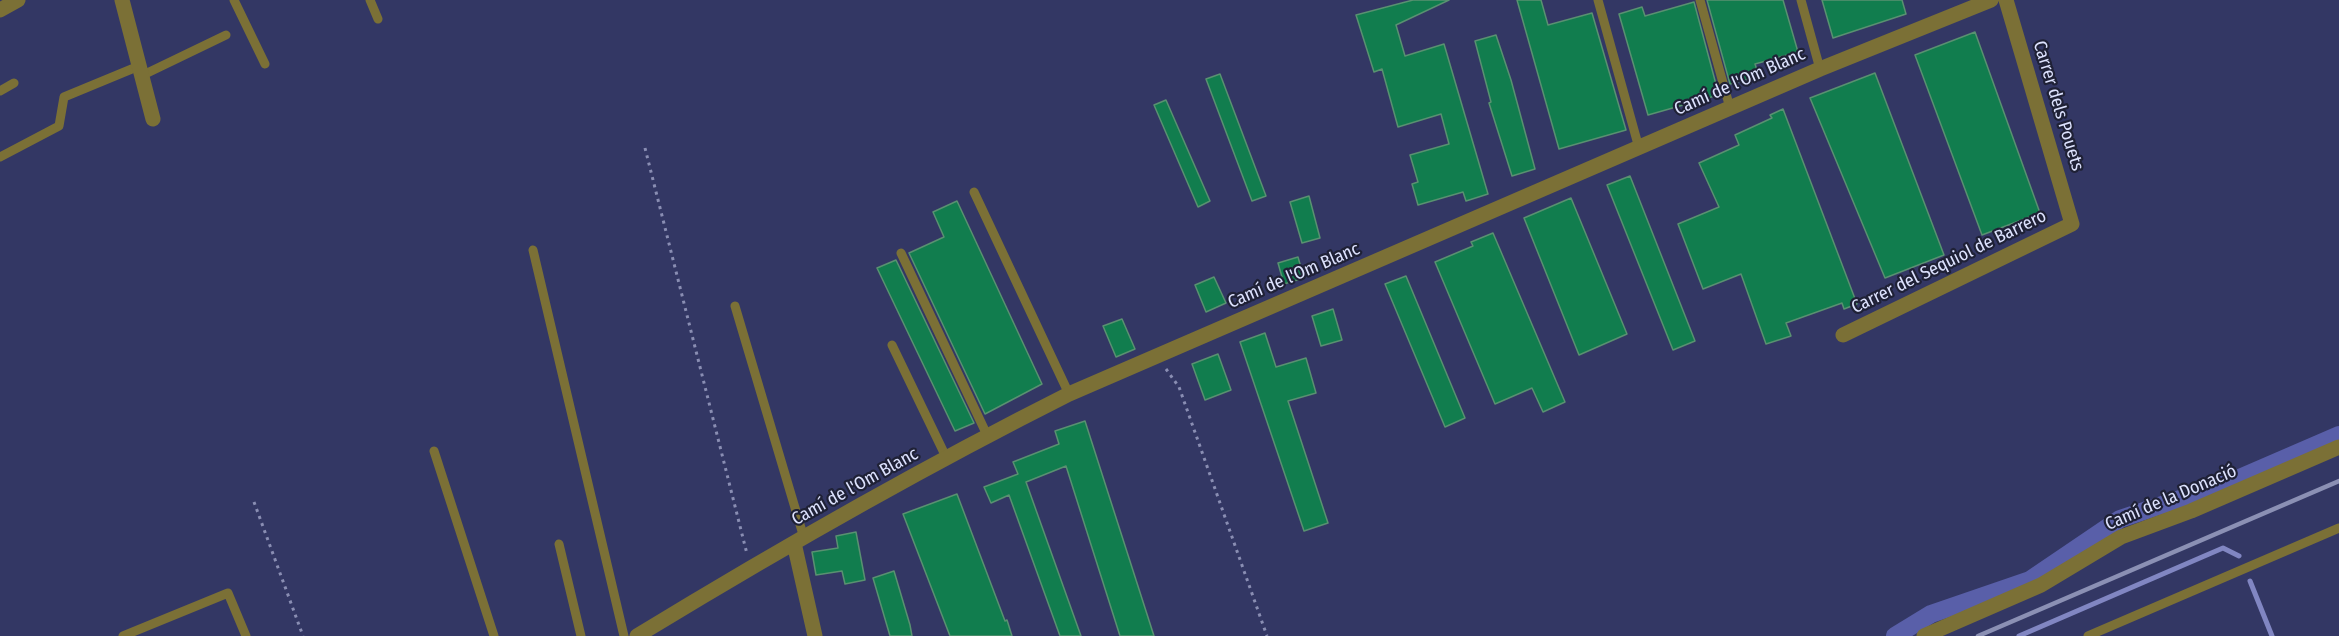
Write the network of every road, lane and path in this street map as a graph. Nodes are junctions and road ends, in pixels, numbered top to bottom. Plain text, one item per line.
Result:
1 (18, 0) edge
2 (122, 0) edge
3 (234, 0) edge
4 (370, 0) edge
5 (1598, 0) edge
6 (1700, 0) edge
7 (1801, 0) edge
8 (1991, 0) edge
9 (2006, 0) edge
10 (0, 10) edge
11 (378, 19) dead end
12 (226, 35) dead end
13 (265, 64) dead end
14 (1820, 69) junction
15 (140, 71) junction
16 (14, 83) dead end
17 (0, 91) edge
18 (1730, 108) junction
19 (153, 119) dead end
20 (645, 148) dead end
21 (1639, 148) junction
22 (0, 157) edge
23 (974, 192) dead end
24 (2072, 224) joint
25 (533, 250) dead end
26 (901, 253) dead end
27 (735, 306) dead end
28 (1843, 334) dead end
29 (892, 345) dead end
30 (1158, 356) junction
31 (1069, 394) junction
32 (987, 435) junction
33 (2339, 447) edge
34 (434, 451) dead end
35 (947, 459) junction
36 (254, 502) dead end
37 (2339, 528) edge
38 (799, 540) junction
39 (559, 544) dead end
40 (751, 569) junction
41 (123, 636) edge
42 (246, 636) edge
43 (303, 636) edge
44 (494, 636) edge
45 (581, 636) edge
46 (624, 636) edge
47 (637, 636) edge
48 (815, 636) edge
49 (1267, 636) edge
50 (1924, 636) edge
51 (2088, 636) edge

1 - 10 street
2 - 15 street
3 - 13 lane
4 - 11 lane
5 - 21 lane
6 - 18 lane
7 - 14 lane
8 - 14 street, Camí de l'Om Blanc
9 - 24 street, Carrer dels Pouets
12 - 15 lane
14 - 18 street, Camí de l'Om Blanc
15 - 19 street
15 - 22 lane
16 - 17 lane
18 - 21 street, Camí de l'Om Blanc
20 - 40 path
21 - 30 street, Camí de l'Om Blanc
23 - 31 lane
24 - 28 street, Carrer del Sequiol de Barrero
25 - 46 lane
26 - 32 lane
27 - 38 lane
29 - 35 lane
30 - 31 street, Camí de l'Om Blanc
30 - 49 path
31 - 32 street, Camí de l'Om Blanc
32 - 35 street, Camí de l'Om Blanc
33 - 50 street, Camí de la Donació
34 - 44 lane
35 - 38 street, Camí de l'Om Blanc
36 - 43 path
37 - 51 lane
38 - 40 street, Camí de l'Om Blanc
38 - 48 street
39 - 45 lane
40 - 47 street, Camí de l'Om Blanc
41 - 42 lane

